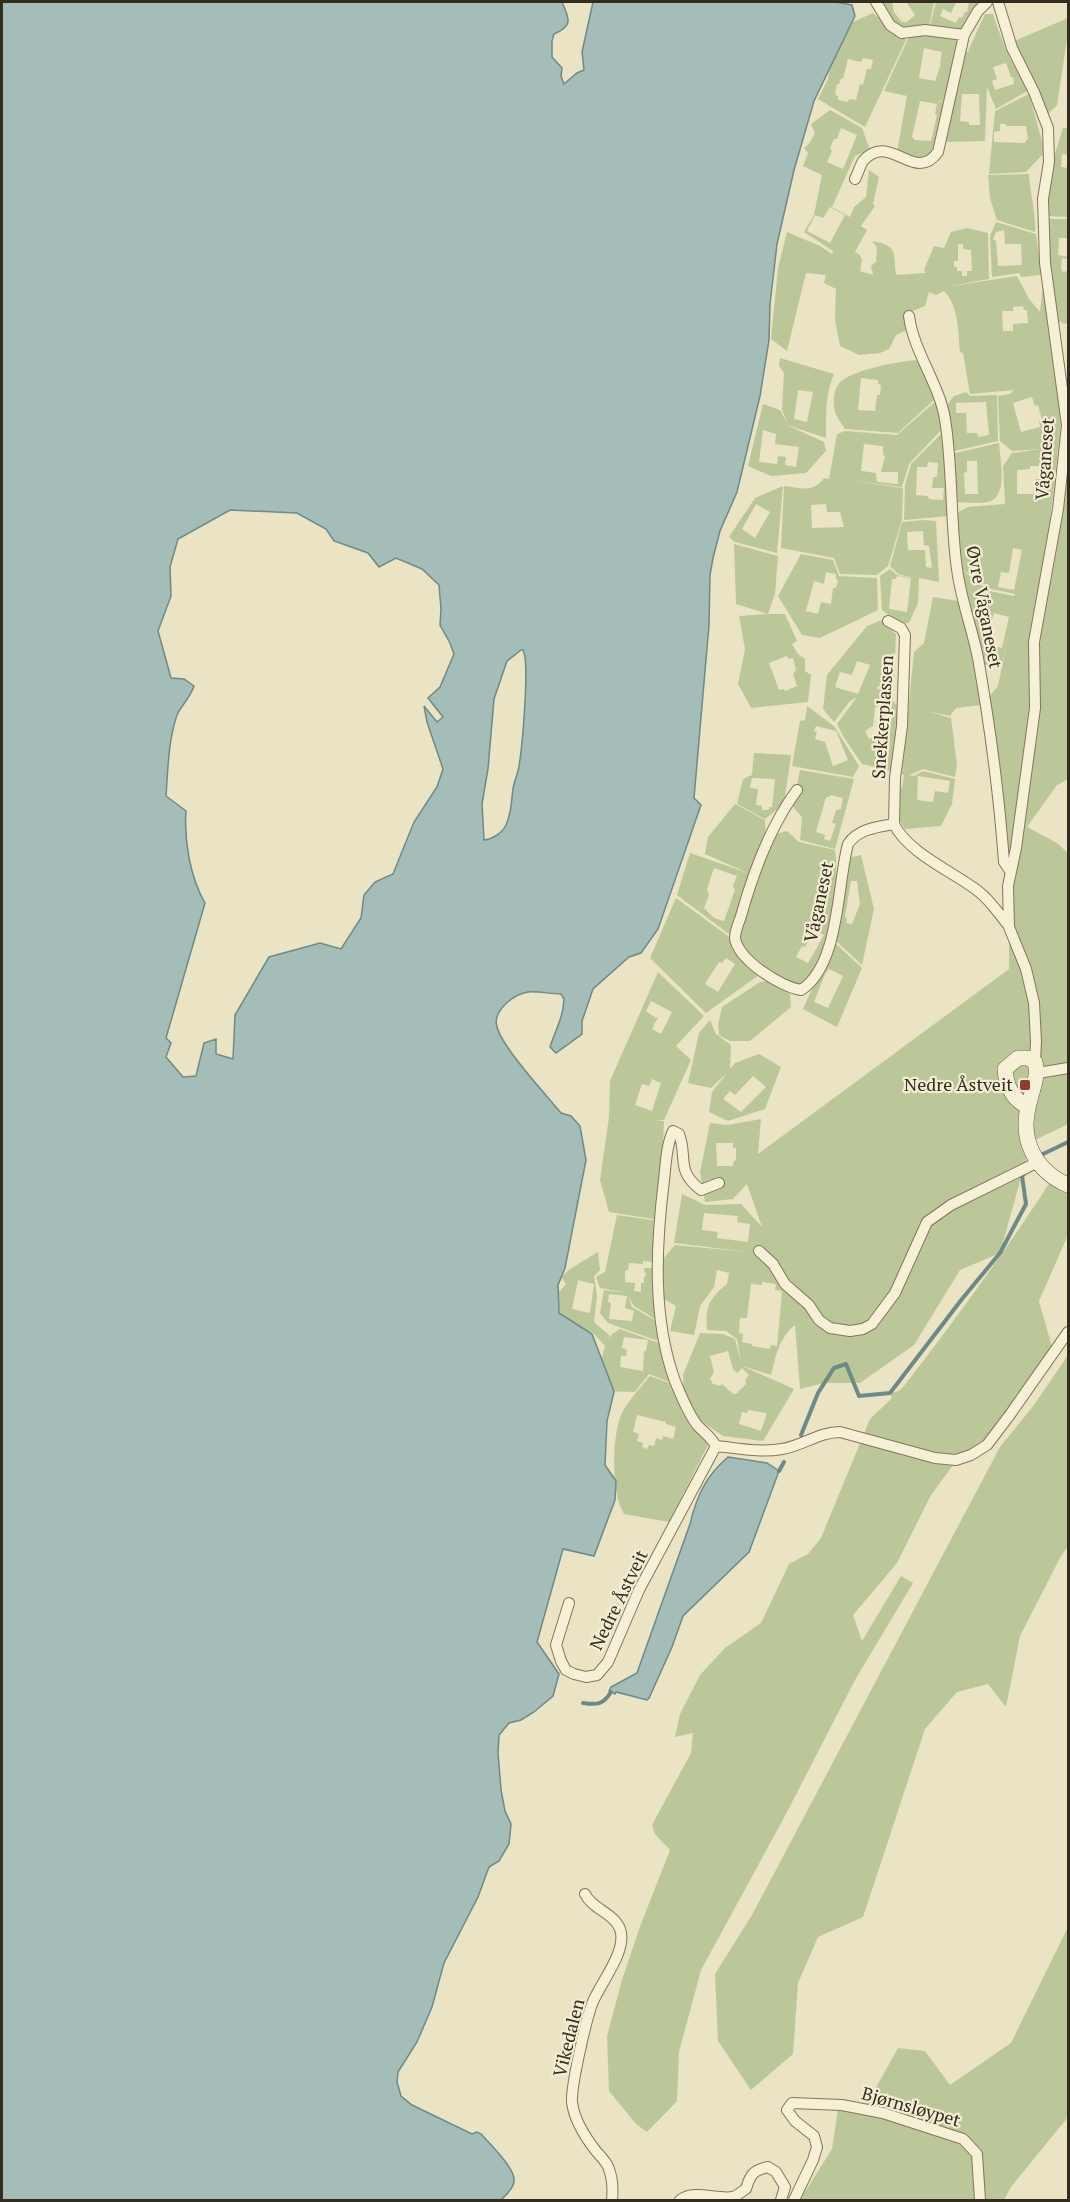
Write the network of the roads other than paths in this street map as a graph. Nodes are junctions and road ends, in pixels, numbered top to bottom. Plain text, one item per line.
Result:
1 (876, 2) edge
2 (987, 2) edge
3 (998, 2) edge
4 (964, 35) junction
5 (855, 178) dead end
6 (909, 316) dead end
7 (888, 621) dead end
8 (797, 789) dead end
9 (894, 824) junction
10 (1010, 871) junction
11 (1009, 927) junction
12 (1036, 1068) junction
13 (1068, 1068) edge
14 (1028, 1107) junction
15 (1032, 1161) junction
16 (719, 1184) dead end
17 (1068, 1185) edge
18 (759, 1251) dead end
19 (1068, 1332) edge
20 (716, 1446) junction
21 (569, 1603) dead end
22 (585, 1894) dead end
23 (612, 2200) edge
24 (680, 2200) edge
25 (781, 2200) edge
26 (794, 2200) edge
27 (980, 2200) edge

1 - 4 street
2 - 4 street
3 - 10 street, Våganeset
4 - 5 street
6 - 10 street, Øvre Våganeset
7 - 9 street, Snekkerplassen
8 - 9 street, Våganeset
9 - 11 street, Våganeset
10 - 11 street, Våganeset
11 - 12 street, Våganeset
12 - 13 street
12 - 14 street
12 - 14 street
14 - 15 street
15 - 17 street
15 - 18 street
16 - 20 street
19 - 20 street
20 - 21 street, Nedre Åstveit
22 - 23 street, Vikedalen
24 - 25 street
26 - 27 street, Bjørnsløypet

